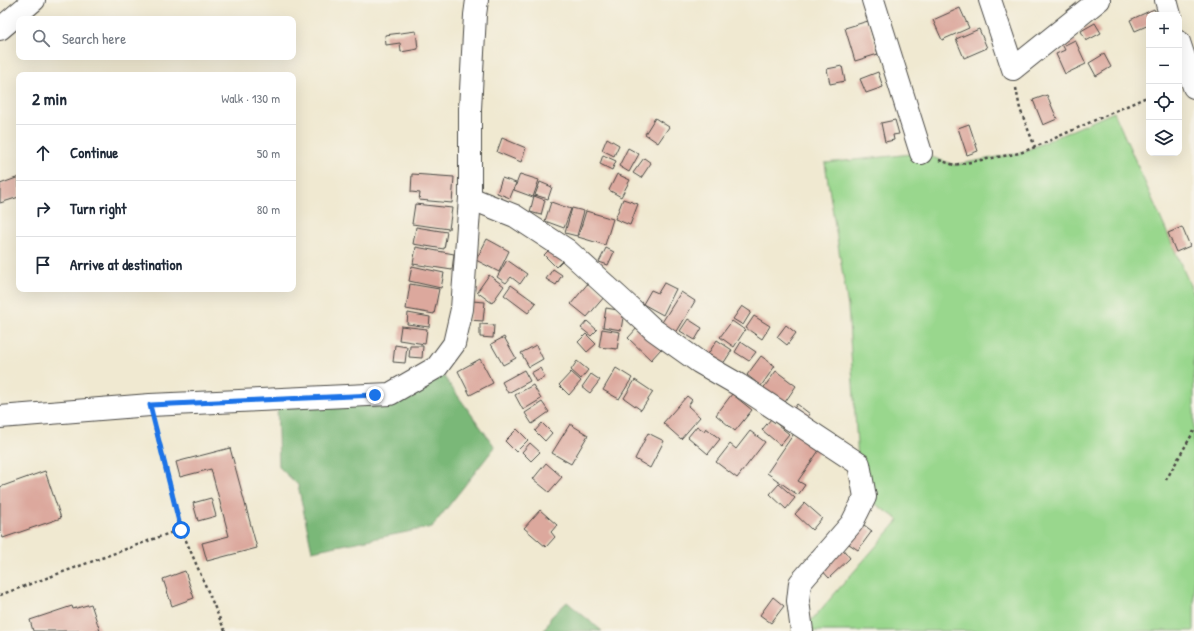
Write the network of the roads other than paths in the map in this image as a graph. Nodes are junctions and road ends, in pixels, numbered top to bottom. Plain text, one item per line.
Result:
1 (34, 0) edge
2 (477, 0) edge
3 (873, 0) edge
4 (990, 0) edge
5 (1099, 0) edge
6 (1166, 0) edge
7 (1169, 12) edge
8 (0, 29) edge
9 (1181, 48) edge
10 (1194, 87) edge
11 (921, 152) road end
12 (470, 198) junction
13 (0, 416) edge
14 (802, 631) edge

1 - 8 street
2 - 12 street
3 - 11 street
4 - 5 street
6 - 7 street
9 - 10 street
12 - 13 street
12 - 14 street

